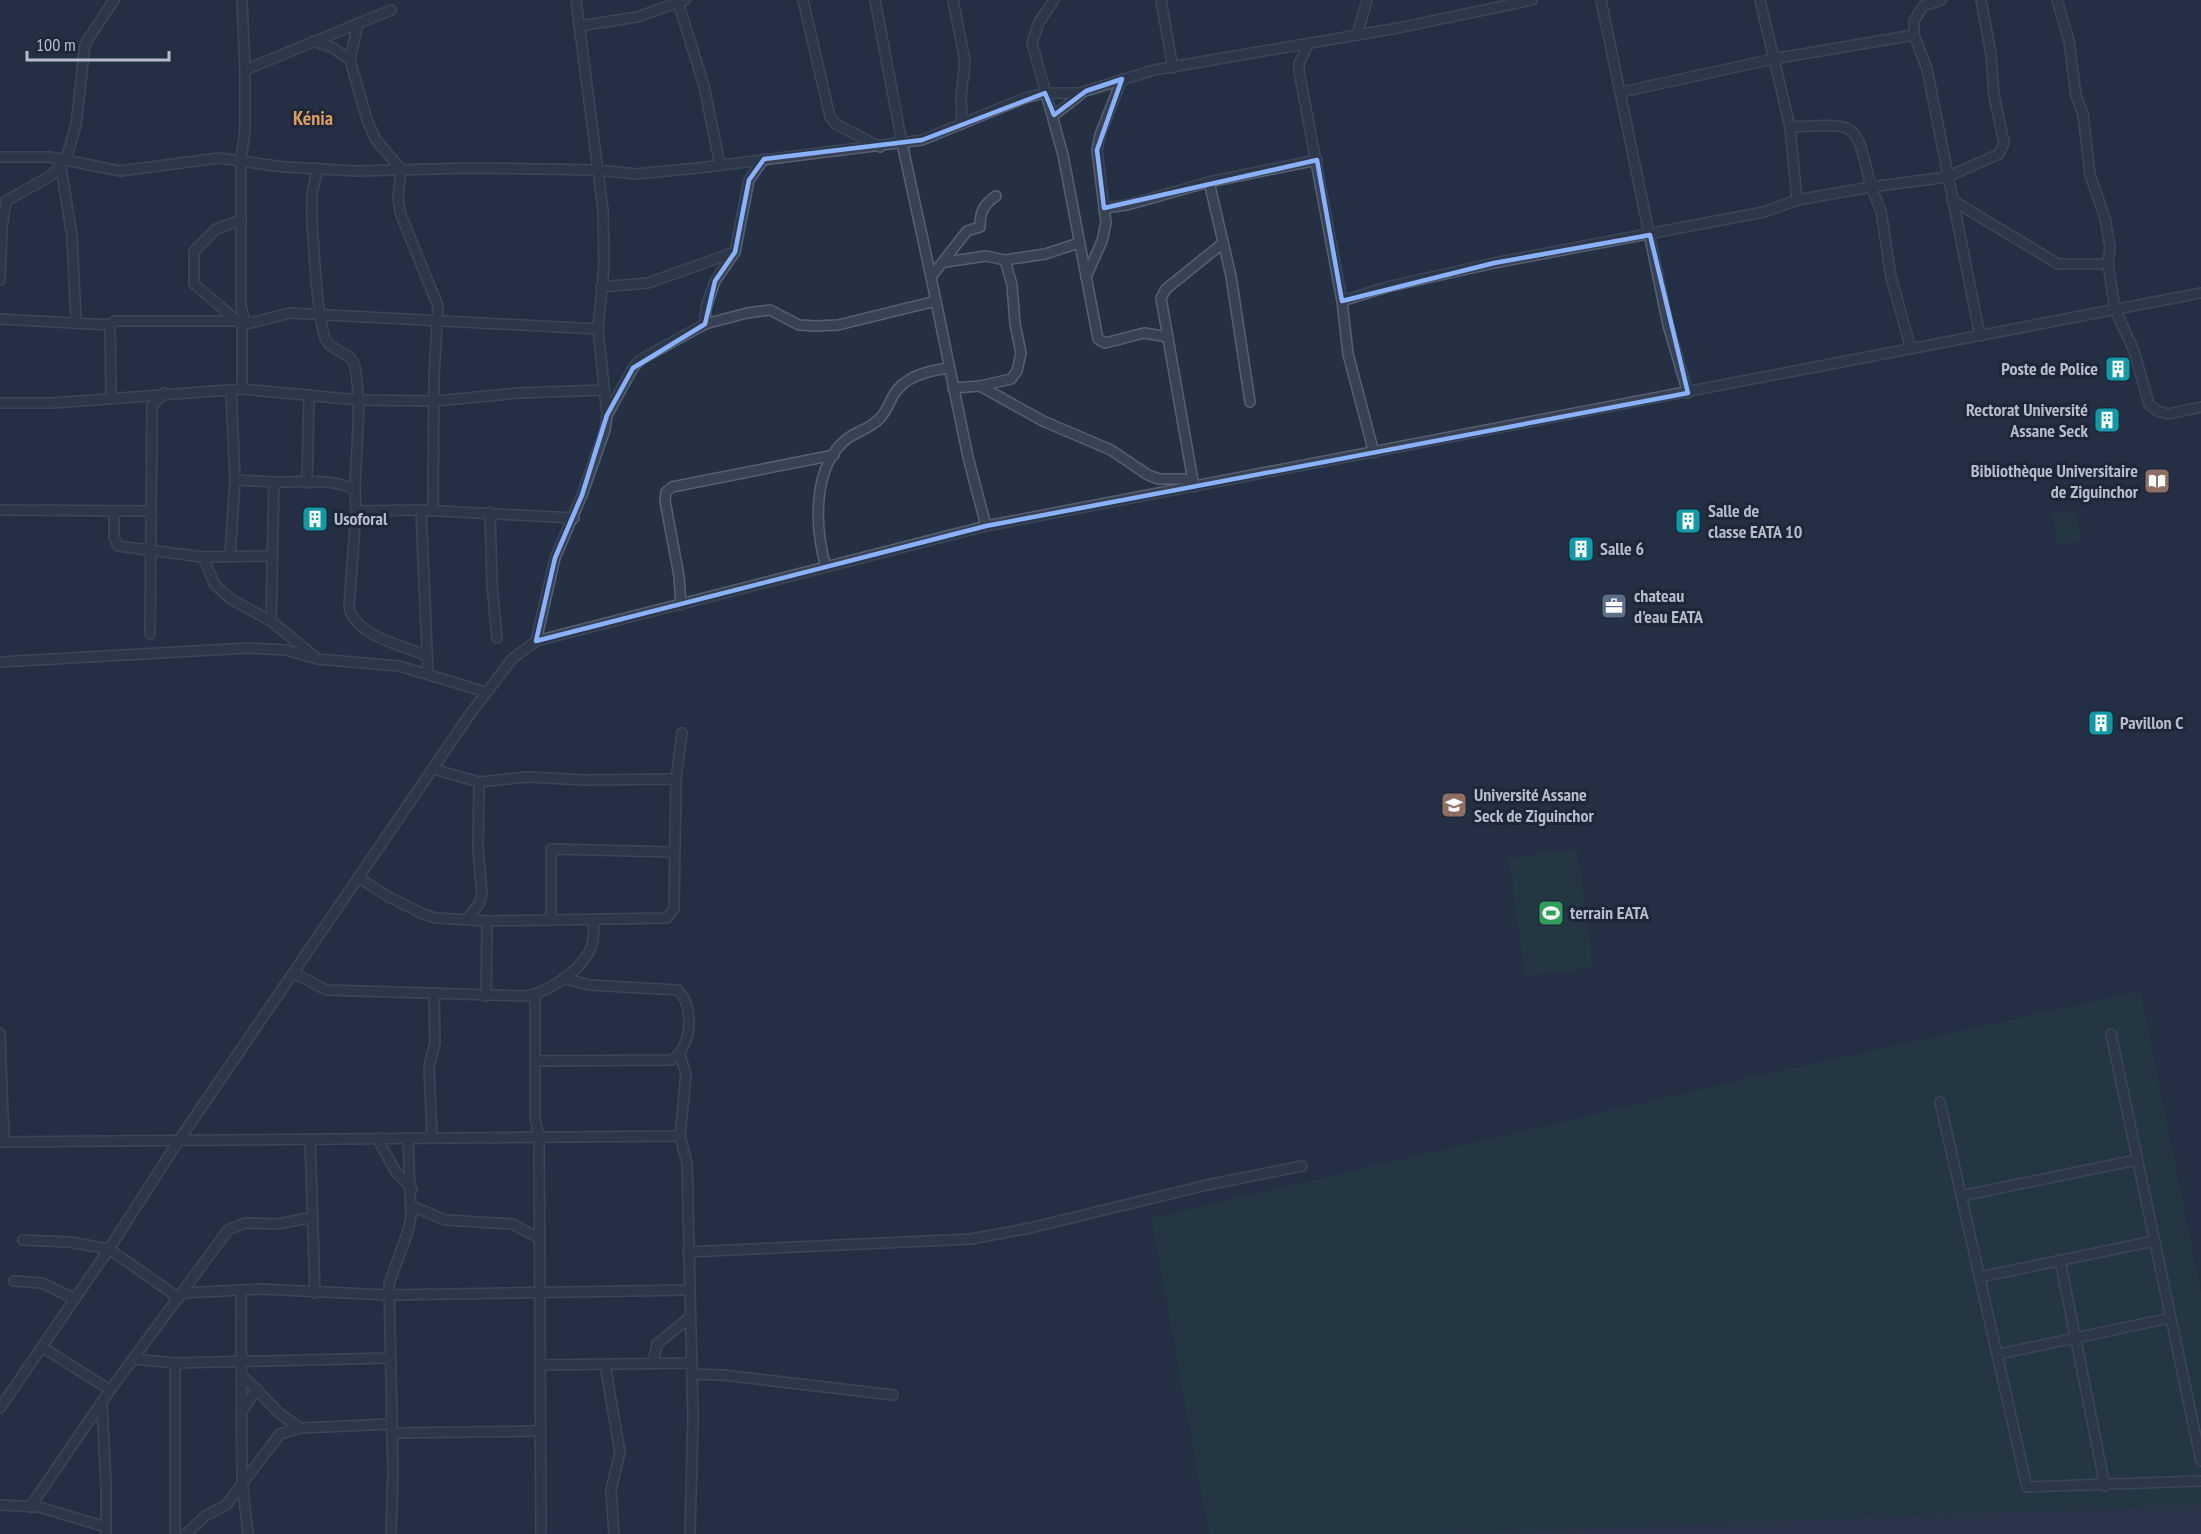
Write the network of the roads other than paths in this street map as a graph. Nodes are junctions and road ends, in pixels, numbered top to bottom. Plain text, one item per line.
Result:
1 (114, 0) edge
2 (242, 0) edge
3 (576, 0) edge
4 (803, 0) edge
5 (875, 0) edge
6 (953, 0) edge
7 (1054, 0) edge
8 (1161, 0) edge
9 (1367, 0) edge
10 (1532, 0) edge
11 (1601, 0) edge
12 (1760, 0) edge
13 (1941, 0) edge
14 (1981, 0) edge
15 (2057, 0) edge
16 (682, 1) edge
17 (391, 10) dead end
18 (358, 23) junction
19 (579, 26) junction
20 (1357, 35) junction
21 (1914, 35) junction
22 (313, 41) junction
23 (1308, 44) junction
24 (1773, 59) junction
25 (350, 60) junction
26 (1173, 68) junction
27 (245, 70) junction
28 (1122, 79) junction
29 (1086, 91) junction
30 (1622, 92) junction
31 (1045, 93) junction
32 (1054, 115) junction
33 (962, 124) junction
34 (1790, 127) junction
35 (902, 143) junction
36 (880, 147) junction
37 (0, 157) edge
38 (66, 159) junction
39 (764, 159) junction
40 (241, 160) junction
41 (1317, 160) junction
42 (720, 165) junction
43 (61, 168) junction
44 (318, 168) junction
45 (401, 169) junction
46 (598, 170) junction
47 (1947, 177) junction
48 (1209, 182) junction
49 (1871, 187) junction
50 (996, 196) dead end
51 (1797, 200) junction
52 (1952, 200) junction
53 (1104, 208) junction
54 (241, 220) junction
55 (1650, 234) junction
56 (1079, 243) junction
57 (1223, 243) junction
58 (735, 252) junction
59 (1005, 260) junction
60 (945, 262) junction
61 (2108, 264) junction
62 (931, 277) junction
63 (1086, 277) junction
64 (0, 280) edge
65 (601, 287) junction
66 (2201, 292) edge
67 (1342, 301) junction
68 (936, 302) junction
69 (2115, 309) junction
70 (321, 316) junction
71 (0, 319) edge
72 (439, 320) junction
73 (76, 321) junction
74 (236, 321) junction
75 (705, 324) junction
76 (110, 325) junction
77 (598, 329) junction
78 (1980, 336) junction
79 (1168, 337) junction
80 (1911, 349) junction
81 (948, 368) junction
82 (980, 386) junction
83 (953, 388) junction
84 (242, 389) junction
85 (231, 390) junction
86 (604, 390) junction
87 (164, 393) junction
88 (1688, 393) junction
89 (309, 395) junction
90 (111, 398) junction
91 (358, 400) junction
92 (435, 401) junction
93 (1250, 402) dead end
94 (0, 403) edge
95 (2201, 407) edge
96 (606, 415) junction
97 (1374, 453) junction
98 (834, 455) junction
99 (235, 480) junction
100 (274, 482) junction
101 (307, 483) junction
102 (1193, 483) junction
103 (355, 490) junction
104 (433, 509) junction
105 (0, 510) edge
106 (421, 510) junction
107 (114, 511) junction
108 (151, 511) junction
109 (356, 511) junction
110 (490, 512) junction
111 (574, 518) junction
112 (986, 526) junction
113 (151, 552) junction
114 (230, 556) junction
115 (272, 556) junction
116 (203, 557) junction
117 (826, 567) junction
118 (681, 605) junction
119 (271, 621) junction
120 (150, 634) dead end
121 (497, 638) dead end
122 (536, 641) junction
123 (427, 656) junction
124 (317, 658) junction
125 (0, 662) edge
126 (428, 673) junction
127 (486, 692) junction
128 (682, 733) dead end
129 (433, 769) junction
130 (676, 779) junction
131 (479, 782) junction
132 (674, 852) junction
133 (359, 878) junction
134 (465, 920) junction
135 (551, 920) junction
136 (594, 920) junction
137 (487, 921) junction
138 (294, 973) junction
139 (563, 978) junction
140 (434, 993) junction
141 (535, 994) junction
142 (486, 996) junction
143 (0, 1033) edge
144 (2111, 1034) dead end
145 (680, 1054) junction
146 (536, 1061) junction
147 (2, 1069) edge
148 (1940, 1102) dead end
149 (680, 1136) junction
150 (539, 1137) junction
151 (377, 1138) junction
152 (408, 1138) junction
153 (432, 1138) junction
154 (310, 1139) junction
155 (179, 1140) junction
156 (2, 1142) edge
157 (2136, 1160) junction
158 (1302, 1166) dead end
159 (412, 1189) junction
160 (1962, 1196) junction
161 (412, 1206) junction
162 (313, 1217) junction
163 (539, 1238) junction
164 (23, 1240) dead end
165 (2154, 1241) junction
166 (109, 1249) junction
167 (688, 1252) junction
168 (2060, 1260) junction
169 (1980, 1277) junction
170 (14, 1281) dead end
171 (689, 1290) junction
172 (241, 1291) junction
173 (539, 1291) junction
174 (315, 1293) junction
175 (389, 1295) junction
176 (181, 1296) junction
177 (73, 1298) junction
178 (690, 1317) junction
179 (2170, 1318) junction
180 (2076, 1339) junction
181 (42, 1347) junction
182 (1999, 1354) junction
183 (389, 1358) junction
184 (134, 1359) junction
185 (242, 1362) junction
186 (176, 1363) junction
187 (653, 1364) junction
188 (541, 1365) junction
189 (605, 1365) junction
190 (692, 1369) junction
191 (242, 1375) junction
192 (256, 1389) junction
193 (110, 1390) junction
194 (893, 1395) dead end
195 (102, 1404) junction
196 (0, 1408) edge
197 (243, 1411) junction
198 (279, 1413) junction
199 (300, 1428) junction
200 (392, 1429) junction
201 (540, 1431) junction
202 (280, 1434) junction
203 (2201, 1461) edge
204 (242, 1481) junction
205 (2201, 1481) edge
206 (2105, 1486) junction
207 (0, 1505) edge
208 (30, 1507) junction
209 (106, 1531) edge
210 (175, 1534) edge
211 (186, 1534) edge
212 (248, 1534) edge
213 (391, 1534) edge
214 (541, 1534) edge
215 (614, 1534) edge
216 (690, 1534) edge

1 - 38 street
2 - 27 street
3 - 19 street
4 - 36 street
5 - 35 street
6 - 33 street
7 - 31 street
8 - 26 street
9 - 20 street
10 - 20 street
11 - 30 street
12 - 24 street
13 - 21 street
14 - 47 street
15 - 61 street
16 - 19 street
16 - 42 street
17 - 18 street
18 - 22 street
18 - 25 street
19 - 46 street
20 - 23 street
21 - 24 street
21 - 47 street
22 - 25 street
22 - 27 street
23 - 26 street
23 - 41 street
24 - 30 street
24 - 34 street
25 - 45 street
26 - 28 street
27 - 40 street
28 - 29 street
28 - 53 street
29 - 31 street
29 - 32 street
30 - 55 street
31 - 32 street
31 - 33 street
32 - 56 street
33 - 35 street
34 - 49 street
34 - 51 street
35 - 36 street
35 - 62 street
36 - 39 street
37 - 38 street
38 - 40 street
38 - 43 street
39 - 42 street
39 - 58 street
40 - 44 street
40 - 54 street
41 - 48 street
41 - 67 street
42 - 46 street
43 - 64 street
43 - 73 street
44 - 45 street
44 - 70 street
45 - 46 street
45 - 72 street
46 - 65 street
47 - 49 street
47 - 52 street
48 - 53 street
48 - 57 street
49 - 51 street
49 - 80 street
50 - 60 street
51 - 55 street
52 - 61 street
52 - 78 street
53 - 63 street
54 - 70 street
54 - 74 street
55 - 67 street
55 - 88 street
56 - 59 street
56 - 63 street
57 - 79 street
57 - 93 street
58 - 65 street
58 - 75 street
59 - 60 street
59 - 82 street
60 - 62 street
61 - 69 street
62 - 68 street
63 - 79 street
65 - 77 street
66 - 69 street
67 - 97 street
68 - 75 street
68 - 81 street
69 - 78 street
69 - 95 street
70 - 72 street
70 - 91 street
71 - 73 street
72 - 77 street
72 - 92 street
73 - 76 street
74 - 76 street
74 - 84 street
75 - 96 street
76 - 90 street
77 - 86 street
78 - 80 street
79 - 102 street
80 - 88 street
81 - 83 street
81 - 98 street
82 - 83 street
82 - 102 street
83 - 112 street
84 - 85 street
84 - 89 street
85 - 87 street
85 - 99 street
86 - 92 street
86 - 96 street
87 - 90 street
87 - 108 street
88 - 97 street
89 - 91 street
89 - 101 street
90 - 94 street
91 - 92 street
91 - 103 street
92 - 104 street
96 - 111 street
97 - 102 street
98 - 117 street
98 - 118 street
99 - 100 street
99 - 114 street
100 - 101 street
100 - 115 street
101 - 103 street
102 - 112 street
103 - 109 street
104 - 106 street
104 - 110 street
105 - 107 street
106 - 109 street
106 - 123 street
107 - 108 street
107 - 113 street
108 - 113 street
109 - 123 street
110 - 111 street
110 - 121 street
111 - 122 street
112 - 117 street
113 - 116 street
113 - 120 street
114 - 115 street
114 - 116 street
115 - 119 street
116 - 119 street
117 - 118 street
118 - 122 street
119 - 124 street
122 - 127 street
123 - 126 street
124 - 125 street
124 - 126 street
126 - 127 street
127 - 129 street
128 - 130 street
129 - 131 street
129 - 133 street
130 - 131 street
130 - 132 street
131 - 134 street
132 - 135 street
132 - 136 street
133 - 134 street
133 - 138 street
134 - 137 street
135 - 136 street
135 - 137 street
136 - 139 street
137 - 142 street
138 - 140 street
138 - 155 street
139 - 141 street
139 - 145 street
140 - 142 street
140 - 153 street
141 - 142 street
141 - 146 street
143 - 147 street
144 - 157 street
145 - 146 street
145 - 149 street
146 - 150 street
147 - 156 street
148 - 160 street
149 - 150 street
149 - 167 street
150 - 153 street
150 - 163 street
151 - 152 street
151 - 154 street
151 - 159 street
152 - 153 street
152 - 159 street
154 - 155 street
154 - 162 street
155 - 156 street
155 - 166 street
157 - 160 street
157 - 165 street
158 - 167 street
159 - 161 street
160 - 169 street
161 - 163 street
161 - 175 street
162 - 174 street
162 - 176 street
163 - 173 street
164 - 166 street
165 - 168 street
165 - 179 street
166 - 176 street
166 - 177 street
167 - 171 street
168 - 169 street
168 - 180 street
169 - 182 street
170 - 177 street
171 - 173 street
171 - 178 street
172 - 174 street
172 - 176 street
172 - 185 street
173 - 175 street
173 - 188 street
174 - 175 street
175 - 183 street
176 - 184 street
177 - 181 street
178 - 187 street
178 - 190 street
179 - 180 street
179 - 203 street
180 - 182 street
180 - 206 street
181 - 193 street
181 - 196 street
182 - 206 street
183 - 185 street
183 - 200 street
184 - 186 street
184 - 193 street
185 - 186 street
185 - 191 street
186 - 210 street
187 - 189 street
187 - 190 street
188 - 189 street
188 - 201 street
189 - 215 street
190 - 194 street
190 - 216 street
191 - 192 street
191 - 197 street
192 - 197 street
192 - 198 street
193 - 195 street
195 - 208 street
195 - 209 street
197 - 204 street
198 - 199 street
198 - 202 street
199 - 200 street
199 - 202 street
200 - 201 street
200 - 213 street
201 - 214 street
202 - 204 street
204 - 211 street
204 - 212 street
205 - 206 street
207 - 208 street
208 - 209 street

